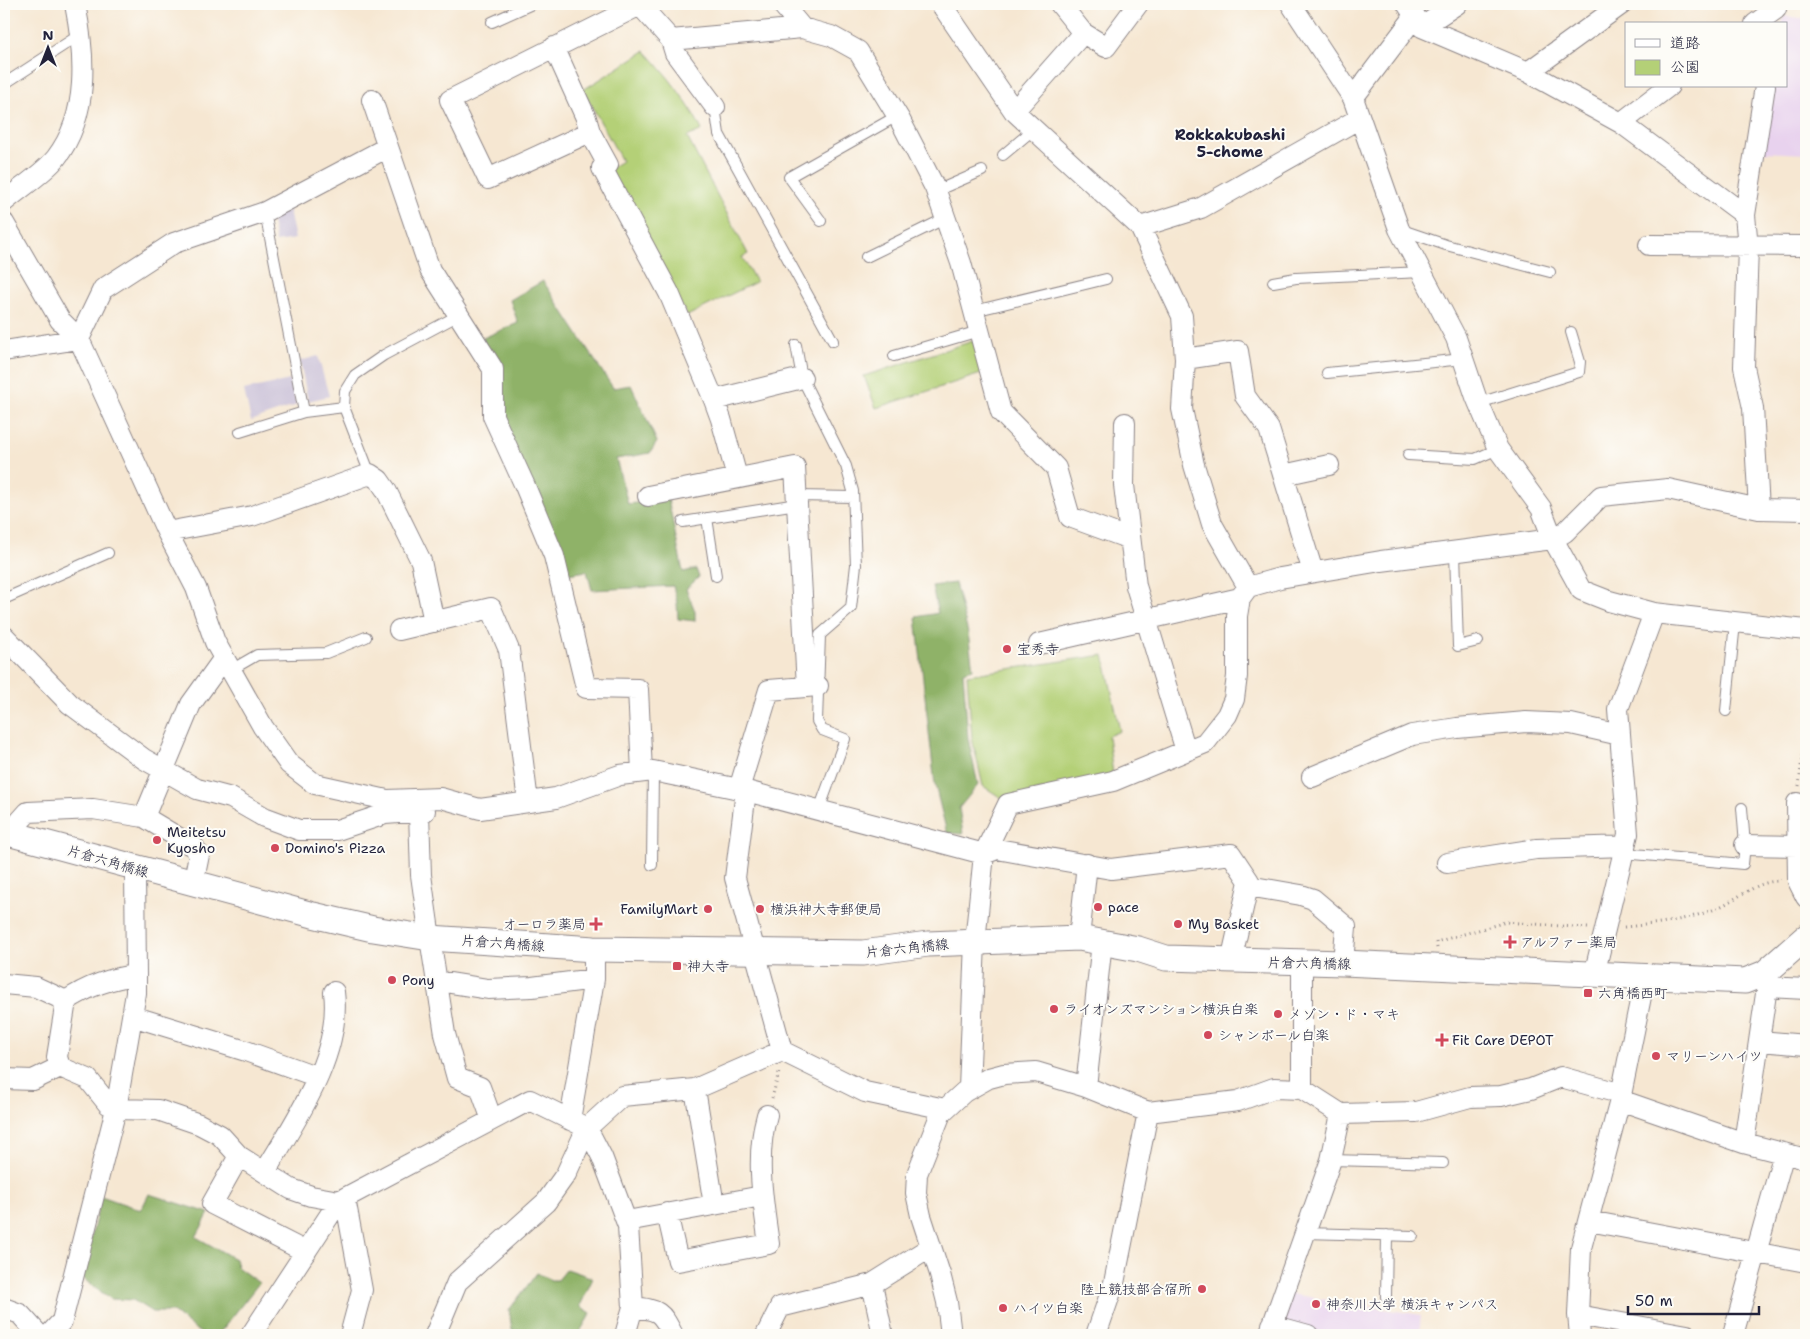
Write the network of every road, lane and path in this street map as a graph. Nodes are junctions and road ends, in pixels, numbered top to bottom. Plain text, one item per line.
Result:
1 (75, 4) edge
2 (532, 4) edge
3 (639, 4) edge
4 (782, 4) edge
5 (941, 4) edge
6 (1060, 4) edge
7 (1138, 4) edge
8 (1291, 4) edge
9 (1457, 4) edge
10 (1622, 4) edge
11 (1776, 12) edge
12 (1415, 15) edge
13 (492, 22) dead end
14 (1759, 22) edge
15 (802, 28) junction
16 (81, 34) junction
17 (1083, 34) junction
18 (671, 40) junction
19 (554, 47) junction
20 (1528, 72) junction
21 (4, 84) edge
22 (1666, 88) edge
23 (1765, 88) edge
24 (1353, 98) junction
25 (372, 100) dead end
26 (715, 107) joint
27 (1014, 112) junction
28 (897, 116) junction
29 (1360, 118) junction
30 (1621, 122) junction
31 (1034, 129) junction
32 (590, 132) junction
33 (388, 147) junction
34 (1003, 155) dead end
35 (982, 171) dead end
36 (936, 191) junction
37 (4, 202) edge
38 (265, 212) junction
39 (1745, 215) junction
40 (946, 218) junction
41 (822, 221) dead end
42 (4, 223) edge
43 (1140, 228) junction
44 (1399, 229) junction
45 (1649, 246) dead end
46 (1806, 246) edge
47 (1748, 247) junction
48 (866, 257) dead end
49 (1422, 272) junction
50 (1550, 272) dead end
51 (1106, 279) dead end
52 (1273, 282) dead end
53 (974, 311) junction
54 (459, 315) junction
55 (979, 331) junction
56 (1571, 332) dead end
57 (78, 338) junction
58 (833, 341) dead end
59 (796, 345) dead end
60 (4, 351) edge
61 (894, 356) dead end
62 (1185, 359) junction
63 (1463, 359) junction
64 (1326, 373) dead end
65 (802, 378) junction
66 (714, 400) junction
67 (1479, 404) junction
68 (344, 407) junction
69 (304, 412) junction
70 (1125, 423) dead end
71 (240, 432) dead end
72 (1498, 449) junction
73 (1408, 455) dead end
74 (1329, 465) dead end
75 (370, 474) junction
76 (1283, 475) junction
77 (736, 477) junction
78 (648, 496) dead end
79 (853, 496) junction
80 (797, 500) junction
81 (1759, 509) junction
82 (1806, 510) edge
83 (707, 518) junction
84 (683, 522) dead end
85 (167, 532) junction
86 (1130, 539) junction
87 (1553, 539) junction
88 (1455, 552) junction
89 (108, 553) dead end
90 (1313, 572) junction
91 (716, 576) dead end
92 (1244, 593) junction
93 (4, 599) edge
94 (1654, 613) junction
95 (1147, 621) junction
96 (434, 622) junction
97 (1735, 623) junction
98 (399, 630) dead end
99 (1806, 630) edge
100 (4, 636) edge
101 (366, 637) dead end
102 (1478, 641) dead end
103 (1039, 644) dead end
104 (227, 664) junction
105 (812, 687) junction
106 (1726, 711) dead end
107 (1620, 735) junction
108 (1806, 737) edge
109 (1186, 751) junction
110 (164, 770) junction
111 (648, 772) junction
112 (1312, 777) dead end
113 (743, 790) junction
114 (528, 802) junction
115 (1797, 803) joint
116 (1742, 808) dead end
117 (480, 809) junction
118 (819, 810) junction
119 (419, 812) junction
120 (144, 817) junction
121 (10, 833) edge
122 (1745, 845) junction
123 (1797, 846) junction
124 (1624, 850) junction
125 (984, 854) junction
126 (1448, 863) dead end
127 (1087, 864) junction
128 (652, 865) dead end
129 (135, 868) junction
130 (193, 884) junction
131 (1248, 886) junction
132 (1806, 897) edge
133 (1806, 937) edge
134 (430, 938) junction
135 (1091, 940) junction
136 (975, 942) junction
137 (594, 949) junction
138 (754, 951) junction
139 (1231, 961) junction
140 (1343, 963) junction
141 (1302, 964) junction
142 (136, 975) junction
143 (1594, 975) junction
144 (1645, 977) junction
145 (594, 979) junction
146 (438, 981) junction
147 (1763, 982) junction
148 (4, 984) edge
149 (1806, 989) edge
150 (334, 992) dead end
151 (66, 1001) junction
152 (132, 1016) junction
153 (1760, 1041) junction
154 (1806, 1045) edge
155 (783, 1052) junction
156 (60, 1066) junction
157 (318, 1077) junction
158 (4, 1079) edge
159 (1086, 1087) junction
160 (695, 1089) junction
161 (969, 1089) junction
162 (1302, 1090) junction
163 (1621, 1097) junction
164 (116, 1109) junction
165 (946, 1109) junction
166 (1148, 1112) junction
167 (1341, 1114) junction
168 (767, 1115) joint
169 (492, 1120) junction
170 (579, 1124) junction
171 (1744, 1143) junction
172 (1784, 1153) junction
173 (239, 1156) junction
174 (1806, 1159) edge
175 (1331, 1160) junction
176 (1443, 1163) dead end
177 (265, 1172) junction
178 (762, 1196) junction
179 (342, 1200) junction
180 (714, 1205) junction
181 (667, 1213) junction
182 (627, 1220) junction
183 (1589, 1221) junction
184 (1306, 1233) junction
185 (1387, 1235) junction
186 (1413, 1236) dead end
187 (931, 1247) junction
188 (306, 1252) junction
189 (1756, 1252) junction
190 (1806, 1262) edge
191 (872, 1284) junction
192 (1386, 1297) dead end
193 (633, 1307) junction
194 (4, 1308) edge
195 (1578, 1315) junction
196 (1271, 1330) edge
197 (39, 1335) edge
198 (49, 1335) edge
199 (251, 1335) edge
200 (350, 1335) edge
201 (435, 1335) edge
202 (625, 1335) edge
203 (673, 1335) edge
204 (766, 1335) edge
205 (883, 1335) edge
206 (951, 1335) edge
207 (1096, 1335) edge
208 (1308, 1335) edge
209 (1580, 1335) edge
210 (1687, 1335) edge
211 (1733, 1335) edge

1 - 16 street
2 - 13 lane
3 - 18 street
3 - 19 street
4 - 15 street
5 - 27 street
6 - 17 street
7 - 17 street
8 - 24 street
9 - 12 street
10 - 20 street
11 - 14 street
12 - 20 street
12 - 24 street
15 - 18 street
15 - 28 street
16 - 21 lane
16 - 37 street
17 - 27 street
18 - 26 street
19 - 32 street
19 - 32 street
20 - 30 street
22 - 30 street
23 - 39 street
24 - 29 street
25 - 33 street
26 - 58 lane
27 - 31 street
28 - 36 street
28 - 41 lane
29 - 43 street
29 - 44 street
30 - 39 street
31 - 34 lane
31 - 43 street
32 - 66 street
33 - 38 street
33 - 54 street
35 - 36 lane
36 - 40 street
38 - 57 street
38 - 69 lane
39 - 47 street
40 - 48 lane
40 - 53 street
42 - 57 street
43 - 62 street
44 - 49 street
44 - 50 lane
45 - 47 street
46 - 47 street
47 - 81 street
49 - 52 lane
49 - 63 street
51 - 53 lane
53 - 55 street
54 - 68 lane
54 - 111 street
55 - 61 lane
55 - 86 street
56 - 67 lane
57 - 60 street
57 - 85 street
59 - 65 lane
62 - 76 street
62 - 92 street
63 - 64 lane
63 - 67 street
65 - 66 street
65 - 79 lane
66 - 77 street
67 - 72 street
68 - 69 lane
68 - 75 lane
69 - 71 lane
70 - 86 street
72 - 73 lane
72 - 87 street
74 - 76 street
75 - 85 street
75 - 96 street
76 - 90 street
77 - 78 street
77 - 80 street
79 - 80 lane
79 - 105 lane
80 - 83 lane
80 - 105 street
81 - 82 street
81 - 87 street
83 - 84 lane
83 - 91 lane
85 - 104 street
86 - 95 street
87 - 88 street
87 - 94 street
88 - 90 street
88 - 102 lane
89 - 93 lane
90 - 92 street
92 - 95 street
92 - 109 street
94 - 97 street
94 - 107 street
95 - 103 street
95 - 109 street
96 - 98 street
96 - 114 street
97 - 99 street
97 - 106 lane
100 - 110 street
101 - 104 lane
104 - 110 street
104 - 117 street
105 - 113 street
105 - 118 lane
107 - 112 street
107 - 124 street
108 - 115 path
109 - 125 street
110 - 119 street
110 - 120 street
111 - 113 street
111 - 114 street
111 - 128 lane
113 - 118 street
113 - 138 street
114 - 117 street
115 - 123 street
116 - 122 lane
117 - 119 street
118 - 125 street
119 - 134 street
120 - 121 street
120 - 130 street
121 - 129 street, 片倉六角橋線
122 - 123 street
122 - 124 lane
123 - 132 street
124 - 126 street
124 - 143 street
125 - 127 street
125 - 136 street
127 - 131 street
127 - 135 street
129 - 130 street, 片倉六角橋線
129 - 142 street
130 - 134 street, 片倉六角橋線
131 - 139 street
131 - 140 street
133 - 147 street, 片倉六角橋線
134 - 137 street, 片倉六角橋線
134 - 146 street
135 - 136 street, 片倉六角橋線
135 - 139 street, 片倉六角橋線
135 - 159 street
136 - 138 street, 片倉六角橋線
136 - 161 street
137 - 138 street, 片倉六角橋線
137 - 145 street
138 - 155 street
139 - 141 street, 片倉六角橋線
140 - 141 street, 片倉六角橋線
140 - 143 street, 片倉六角橋線
141 - 162 street
142 - 151 street
142 - 152 street
143 - 144 street, 片倉六角橋線
144 - 147 street, 片倉六角橋線
144 - 163 street
145 - 146 street
145 - 170 street
146 - 169 street
147 - 149 street
147 - 153 street
148 - 151 street
150 - 157 street
151 - 156 street
152 - 157 street
152 - 164 street
153 - 154 street
153 - 171 street
155 - 160 street
155 - 165 street
155 - 168 path
156 - 158 street
156 - 164 street
157 - 177 street
159 - 161 street
159 - 166 street
160 - 170 street
160 - 180 street
161 - 165 street
162 - 166 street
162 - 167 street
163 - 167 street
163 - 171 street
163 - 183 street
164 - 173 street
164 - 198 street
165 - 187 street
166 - 207 street
167 - 175 street
168 - 178 street
169 - 170 street
169 - 179 street
170 - 182 street
170 - 201 street
171 - 172 street
172 - 174 street
172 - 189 street
173 - 177 street
173 - 188 street
175 - 176 lane
175 - 184 street
177 - 179 street
178 - 180 street
178 - 181 street
179 - 188 street
179 - 200 street
180 - 181 street
181 - 182 street
182 - 193 street
183 - 189 street
183 - 195 street
184 - 185 lane
184 - 196 street
185 - 186 lane
185 - 192 lane
187 - 191 street
187 - 206 street
188 - 199 street
189 - 190 street
189 - 211 street
191 - 204 street
191 - 205 street
193 - 202 street
193 - 203 street
194 - 197 street
195 - 209 street
195 - 210 street
196 - 208 street

